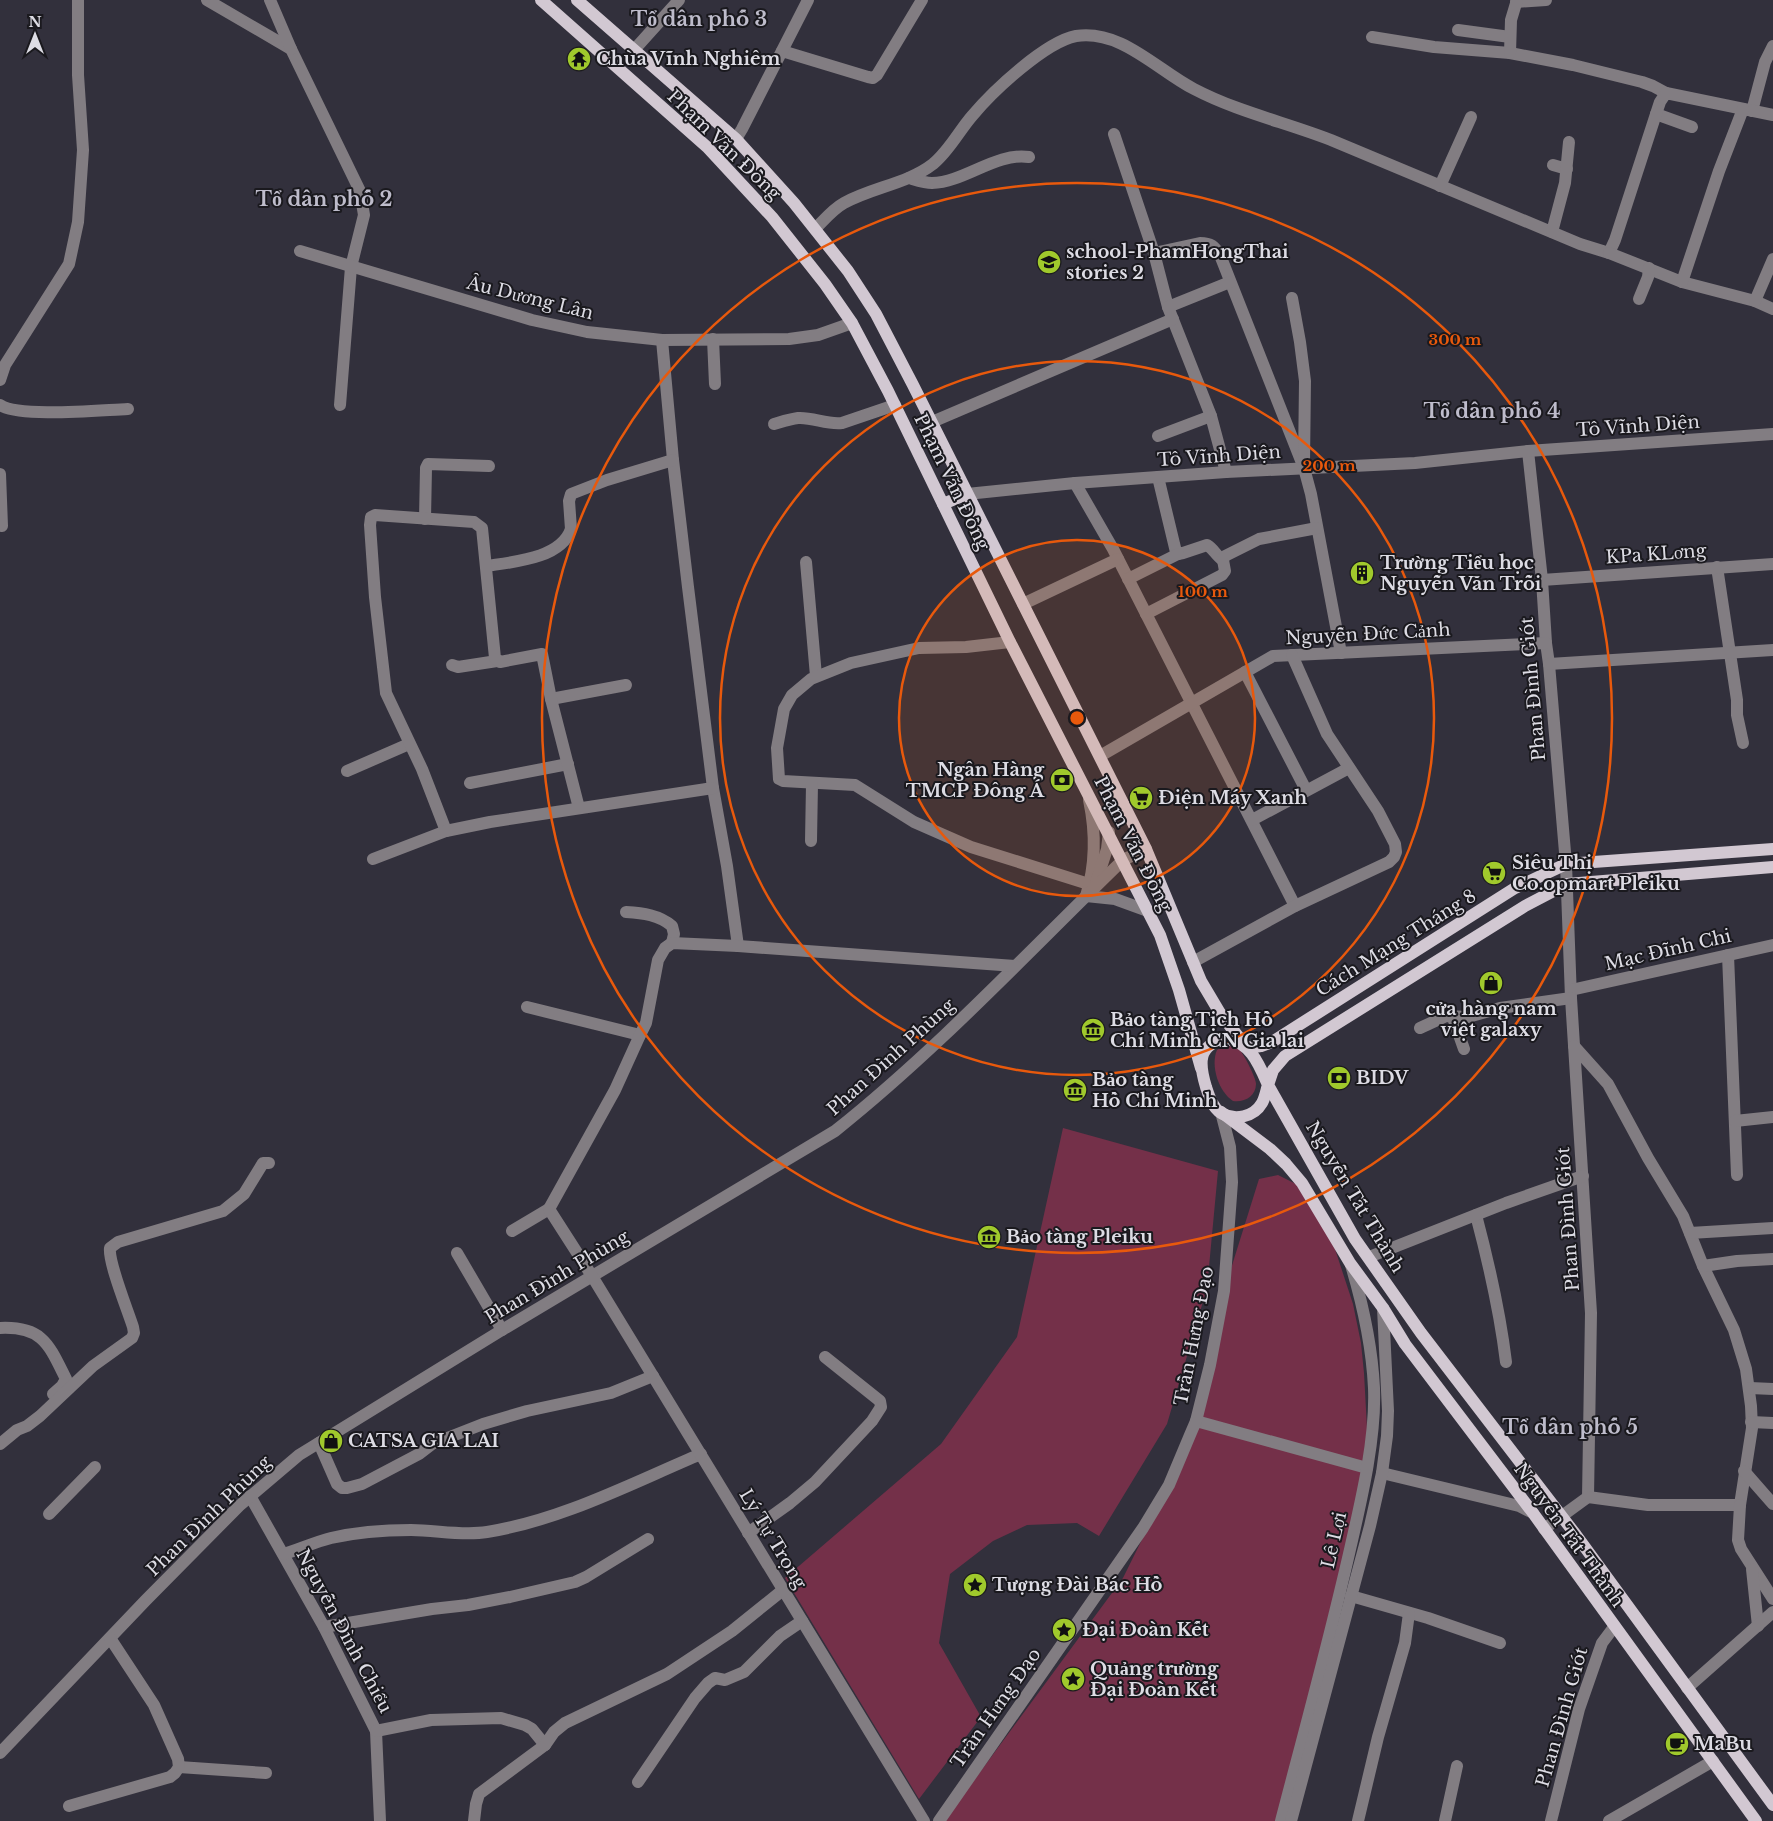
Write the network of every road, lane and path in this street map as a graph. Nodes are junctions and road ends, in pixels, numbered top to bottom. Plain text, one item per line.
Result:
1 (78, 0) edge
2 (207, 0) edge
3 (270, 0) edge
4 (541, 0) edge
5 (577, 0) edge
6 (679, 0) edge
7 (808, 0) edge
8 (922, 0) edge
9 (1546, 0) edge
10 (1516, 1) edge
11 (1458, 30) dead end
12 (1372, 38) dead end
13 (1510, 38) junction
14 (1773, 46) edge
15 (290, 49) junction
16 (634, 50) junction
17 (782, 51) junction
18 (1510, 53) junction
19 (1666, 93) junction
20 (1747, 110) junction
21 (1656, 114) junction
22 (1773, 115) edge
23 (1471, 117) dead end
24 (1692, 127) dead end
25 (1114, 134) dead end
26 (736, 139) junction
27 (1569, 142) dead end
28 (1029, 157) dead end
29 (1553, 165) dead end
30 (1567, 169) junction
31 (909, 178) junction
32 (1440, 186) junction
33 (815, 229) junction
34 (1552, 232) junction
35 (300, 251) dead end
36 (1154, 253) junction
37 (1609, 253) junction
38 (1773, 259) edge
39 (352, 267) junction
40 (1649, 268) junction
41 (1230, 282) junction
42 (1682, 282) junction
43 (1292, 298) dead end
44 (1639, 299) dead end
45 (1755, 302) junction
46 (1168, 307) junction
47 (1773, 309) edge
48 (1173, 319) junction
49 (852, 323) junction
50 (713, 339) junction
51 (662, 340) junction
52 (0, 380) edge
53 (715, 384) dead end
54 (0, 405) edge
55 (340, 405) dead end
56 (895, 405) junction
57 (128, 409) dead end
58 (1211, 416) junction
59 (932, 422) junction
60 (774, 424) dead end
61 (1773, 434) edge
62 (1158, 436) dead end
63 (1528, 451) junction
64 (673, 460) junction
65 (489, 466) dead end
66 (1304, 468) junction
67 (1226, 472) junction
68 (0, 474) edge
69 (1158, 477) junction
70 (1075, 483) junction
71 (967, 494) junction
72 (943, 504) junction
73 (425, 519) junction
74 (2, 526) dead end
75 (1317, 528) junction
76 (1178, 554) junction
77 (1118, 558) junction
78 (1223, 560) junction
79 (806, 562) dead end
80 (1773, 564) edge
81 (486, 566) junction
82 (1717, 567) junction
83 (1128, 580) junction
84 (1542, 580) junction
85 (1023, 604) junction
86 (1146, 614) junction
87 (1010, 642) junction
88 (1546, 643) junction
89 (1773, 650) edge
90 (1730, 652) junction
91 (1341, 653) junction
92 (1292, 655) junction
93 (497, 661) junction
94 (1549, 664) junction
95 (452, 665) dead end
96 (1245, 672) junction
97 (816, 676) junction
98 (626, 685) dead end
99 (551, 699) junction
100 (1190, 703) junction
101 (1743, 743) dead end
102 (409, 744) junction
103 (1100, 756) junction
104 (568, 764) junction
105 (1349, 768) junction
106 (347, 771) dead end
107 (470, 783) dead end
108 (812, 784) junction
109 (713, 788) junction
110 (1087, 790) junction
111 (1306, 790) junction
112 (579, 808) junction
113 (1252, 820) junction
114 (446, 831) junction
115 (1109, 832) junction
116 (810, 842) dead end
117 (1146, 849) junction
118 (1773, 849) edge
119 (373, 859) dead end
120 (1123, 860) junction
121 (1566, 864) junction
122 (1773, 866) edge
123 (1567, 884) junction
124 (1091, 889) junction
125 (1295, 906) junction
126 (1148, 911) junction
127 (626, 912) dead end
128 (672, 942) junction
129 (1773, 944) edge
130 (738, 946) junction
131 (1728, 955) junction
132 (1193, 962) junction
133 (1015, 966) junction
134 (1571, 994) junction
135 (527, 1006) dead end
136 (1452, 1015) junction
137 (1420, 1028) dead end
138 (640, 1035) junction
139 (1574, 1046) junction
140 (1247, 1048) junction
141 (1464, 1049) dead end
142 (1201, 1068) junction
143 (1268, 1085) junction
144 (1221, 1112) junction
145 (1773, 1118) edge
146 (1735, 1121) junction
147 (269, 1162) dead end
148 (1737, 1175) dead end
149 (1583, 1176) junction
150 (549, 1209) junction
151 (1476, 1215) junction
152 (1773, 1228) edge
153 (512, 1231) dead end
154 (1690, 1233) junction
155 (457, 1253) dead end
156 (1368, 1258) junction
157 (1773, 1259) edge
158 (1350, 1263) junction
159 (1703, 1266) junction
160 (1379, 1272) junction
161 (592, 1276) junction
162 (1383, 1308) junction
163 (0, 1328) edge
164 (502, 1330) junction
165 (825, 1357) dead end
166 (1506, 1362) dead end
167 (653, 1376) junction
168 (1750, 1388) junction
169 (1773, 1389) edge
170 (1196, 1421) junction
171 (1751, 1422) junction
172 (1773, 1423) edge
173 (17, 1430) junction
174 (0, 1444) edge
175 (318, 1444) junction
176 (701, 1454) junction
177 (95, 1467) dead end
178 (1367, 1468) junction
179 (1744, 1471) junction
180 (1382, 1473) junction
181 (250, 1496) junction
182 (1588, 1497) junction
183 (1773, 1504) edge
184 (1740, 1506) junction
185 (1533, 1513) junction
186 (49, 1514) dead end
187 (1561, 1516) junction
188 (1544, 1529) junction
189 (748, 1533) junction
190 (648, 1539) dead end
191 (284, 1554) junction
192 (1752, 1567) junction
193 (783, 1590) junction
194 (1351, 1596) junction
195 (1773, 1599) edge
196 (1773, 1612) edge
197 (1409, 1613) junction
198 (802, 1621) junction
199 (1758, 1626) junction
200 (324, 1627) junction
201 (1614, 1627) junction
202 (110, 1638) junction
203 (1500, 1643) dead end
204 (1687, 1688) junction
205 (376, 1731) junction
206 (545, 1745) junction
207 (0, 1753) edge
208 (1713, 1761) junction
209 (1457, 1766) dead end
210 (179, 1768) junction
211 (266, 1773) dead end
212 (638, 1782) dead end
213 (69, 1806) dead end
214 (1773, 1806) edge
215 (380, 1821) edge
216 (474, 1821) edge
217 (924, 1821) edge
218 (939, 1821) edge
219 (1281, 1821) edge
220 (1291, 1821) edge
221 (1358, 1821) edge
222 (1445, 1821) edge
223 (1551, 1821) edge
224 (1610, 1821) edge
225 (1756, 1821) edge

1 - 52 street
2 - 15 street
3 - 15 street
4 - 49 main road, Phạm Văn Đồng
5 - 16 main road, Phạm Văn Đồng
6 - 16 street
7 - 17 street
8 - 17 street
9 - 10 street
10 - 13 street
11 - 13 street
12 - 18 street
13 - 18 street
14 - 20 street
15 - 39 street
16 - 26 main road, Phạm Văn Đồng
17 - 26 street
18 - 19 street
19 - 20 street
19 - 21 street
20 - 22 street
20 - 42 street
21 - 24 street
21 - 37 street
23 - 32 street
25 - 36 street
26 - 33 main road, Phạm Văn Đồng
27 - 30 street
28 - 31 street
29 - 30 street
30 - 34 street
31 - 32 street
31 - 33 street
32 - 34 street
33 - 59 main road, Phạm Văn Đồng
34 - 37 street
35 - 39 street, Âu Dương Lân
36 - 41 street
36 - 46 street
37 - 40 street
38 - 45 street
39 - 51 street, Âu Dương Lân
39 - 55 street
40 - 42 street
40 - 44 street
41 - 46 street
41 - 66 street
42 - 45 street
43 - 66 street
45 - 47 street
46 - 48 street
48 - 58 street
48 - 59 street
49 - 50 street, Âu Dương Lân
49 - 56 main road, Phạm Văn Đồng
50 - 51 street, Âu Dương Lân
50 - 53 street
51 - 64 street
54 - 57 street
56 - 60 street
56 - 72 main road, Phạm Văn Đồng
58 - 62 street
58 - 67 street
59 - 71 main road, Phạm Văn Đồng
61 - 63 street, Tô Vĩnh Diện
63 - 66 street, Tô Vĩnh Diện
63 - 84 street, Phan Đình Giót
64 - 81 street
64 - 109 street
65 - 73 street
66 - 67 street, Tô Vĩnh Diện
66 - 75 street
67 - 69 street, Tô Vĩnh Diện
68 - 74 street
69 - 70 street, Tô Vĩnh Diện
69 - 76 street
70 - 71 street, Tô Vĩnh Diện
70 - 77 street
71 - 72 main road
71 - 85 main road, Phạm Văn Đồng
72 - 87 main road, Phạm Văn Đồng
73 - 81 street
73 - 102 street
75 - 78 street
75 - 91 street
76 - 78 street
76 - 83 street
77 - 83 street
77 - 85 street
78 - 86 street
79 - 97 street
80 - 82 street, KPa KLơng
81 - 93 street
82 - 84 street, KPa KLơng
82 - 90 street
83 - 86 street
84 - 88 street, Phan Đình Giót
85 - 103 main road, Phạm Văn Đồng
86 - 100 street
87 - 97 street
87 - 110 main road, Phạm Văn Đồng
88 - 91 street, Nguyễn Đức Cảnh
88 - 94 street, Phan Đình Giót
89 - 90 street
90 - 94 street
90 - 101 street
91 - 92 street, Nguyễn Đức Cảnh
92 - 96 street, Nguyễn Đức Cảnh
92 - 105 street
93 - 95 street
93 - 99 street
94 - 121 street, Phan Đình Giót
96 - 100 street, Nguyễn Đức Cảnh
96 - 111 street
97 - 108 street
98 - 99 street
99 - 104 street
100 - 103 street, Nguyễn Đức Cảnh
100 - 113 street
102 - 106 street
102 - 114 street
103 - 117 main road, Phạm Văn Đồng
104 - 107 street
104 - 112 street
105 - 111 street
105 - 125 street
108 - 116 street
108 - 124 street
109 - 112 street
109 - 130 street
110 - 115 main road, Phạm Văn Đồng
110 - 124 street
111 - 113 street
112 - 114 street
113 - 125 street
114 - 119 street
115 - 120 main road, Phạm Văn Đồng
115 - 124 street
117 - 120 street, Phan Đình Phùng
117 - 132 main road, Phạm Văn Đồng
118 - 121 main road, Cách Mạng Tháng 8
120 - 124 street, Phan Đình Phùng
120 - 126 main road, Phạm Văn Đồng
121 - 123 street, Phan Đình Giót
121 - 140 main road, Cách Mạng Tháng 8
122 - 123 main road
123 - 134 street, Phan Đình Giót
123 - 143 main road
124 - 126 street
124 - 133 street, Phan Đình Phùng
125 - 132 street
126 - 142 main road, Phạm Văn Đồng
127 - 128 street
128 - 130 street
128 - 138 street
129 - 131 street, Mạc Đĩnh Chi
130 - 133 street
131 - 134 street, Mạc Đĩnh Chi
131 - 146 street
132 - 140 main road, Phạm Văn Đồng
133 - 161 street, Phan Đình Phùng
134 - 136 street, Mạc Đĩnh Chi
134 - 139 street, Phan Đình Giót
135 - 138 street
136 - 137 street, Mạc Đĩnh Chi
136 - 141 street
138 - 150 street
139 - 149 street, Phan Đình Giót
139 - 154 street
140 - 142 main road
140 - 143 main road
142 - 144 main road
143 - 144 main road
143 - 156 main road, Nguyễn Tất Thành
144 - 158 main road, Nguyễn Tất Thành
144 - 170 street, Trần Hưng Đạo
145 - 146 street
146 - 148 street
147 - 173 street
149 - 151 street
149 - 182 street, Phan Đình Giót
150 - 153 street
150 - 161 street, Lý Tự Trọng
151 - 156 street
151 - 166 street
152 - 154 street
154 - 159 street
155 - 164 street
156 - 160 main road, Nguyễn Tất Thành
157 - 159 street
158 - 162 main road, Nguyễn Tất Thành
158 - 178 street, Lê Lợi
159 - 168 street
160 - 162 main road
160 - 187 main road, Nguyễn Tất Thành
161 - 164 street, Phan Đình Phùng
161 - 167 street, Lý Tự Trọng
162 - 180 street
162 - 185 main road, Nguyễn Tất Thành
163 - 173 street
164 - 175 street, Phan Đình Phùng
165 - 189 street
167 - 175 street
167 - 176 street, Lý Tự Trọng
168 - 169 street
168 - 171 street
170 - 178 street
170 - 218 street, Trần Hưng Đạo
171 - 172 street
171 - 179 street
173 - 174 street
175 - 181 street, Phan Đình Phùng
176 - 189 street, Lý Tự Trọng
176 - 191 street
177 - 186 street
178 - 219 street, Lê Lợi
179 - 183 street
179 - 184 street
180 - 185 street
180 - 194 street
181 - 191 street, Nguyễn Đình Chiểu
181 - 202 street, Phan Đình Phùng
182 - 184 street
182 - 187 street
184 - 192 street
185 - 188 main road, Nguyễn Tất Thành
187 - 188 street
187 - 204 main road, Nguyễn Tất Thành
188 - 201 main road, Nguyễn Tất Thành
189 - 193 street, Lý Tự Trọng
190 - 200 street
191 - 200 street, Nguyễn Đình Chiểu
192 - 195 street
192 - 199 street
193 - 198 street, Lý Tự Trọng
193 - 206 street
194 - 197 street
194 - 220 street
196 - 199 street
197 - 203 street
197 - 221 street
198 - 212 street
198 - 217 street, Lý Tự Trọng
199 - 204 street
200 - 205 street, Nguyễn Đình Chiểu
201 - 208 main road, Nguyễn Tất Thành
201 - 223 street, Phan Đình Giót
202 - 207 street, Phan Đình Phùng
202 - 210 street
204 - 214 main road, Nguyễn Tất Thành
205 - 206 street
205 - 215 street, Nguyễn Đình Chiểu
206 - 216 street
208 - 224 street
208 - 225 main road, Nguyễn Tất Thành
209 - 222 street
210 - 211 street
210 - 213 street

